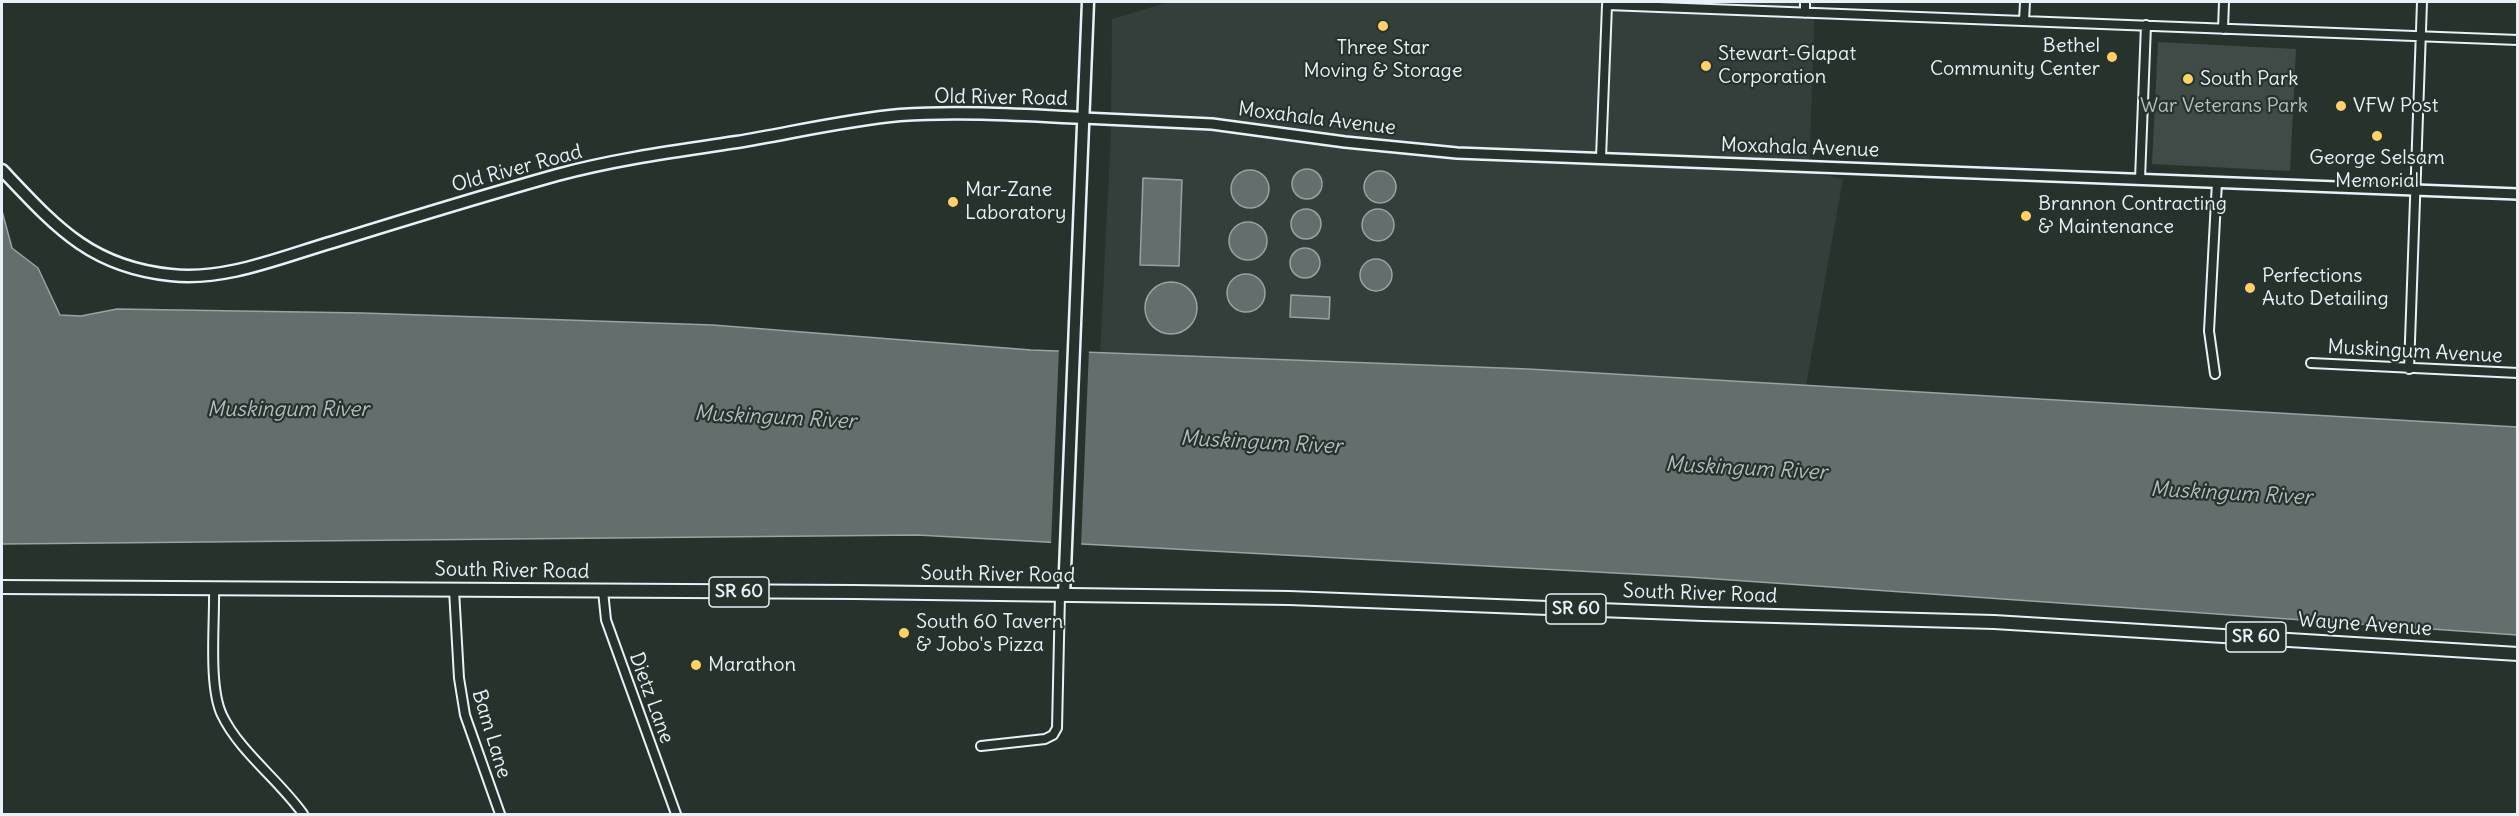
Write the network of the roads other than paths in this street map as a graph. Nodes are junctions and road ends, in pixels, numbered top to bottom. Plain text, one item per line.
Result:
1 (1088, 2) edge
2 (1805, 2) edge
3 (2025, 2) edge
4 (2224, 2) edge
5 (2422, 2) edge
6 (1716, 5) edge
7 (1805, 13) junction
8 (2024, 21) junction
9 (2146, 25) junction
10 (2223, 29) junction
11 (2421, 37) junction
12 (2517, 40) edge
13 (1083, 118) junction
14 (1601, 158) junction
15 (2, 170) edge
16 (2140, 179) junction
17 (2217, 182) junction
18 (2415, 190) junction
19 (2517, 194) edge
20 (2311, 363) dead end
21 (2409, 369) junction
22 (2517, 373) edge
23 (2215, 374) dead end
24 (2, 587) edge
25 (214, 588) junction
26 (454, 590) junction
27 (603, 591) junction
28 (1062, 595) junction
29 (1994, 622) joint
30 (2517, 654) edge
31 (981, 746) dead end
32 (303, 814) edge
33 (500, 814) edge
34 (676, 814) edge

1 - 13 main road
2 - 7 street
3 - 8 street
4 - 10 street
5 - 11 street
6 - 7 street
6 - 14 street
7 - 8 street
8 - 9 street
9 - 10 street
9 - 16 street
10 - 11 street
11 - 12 street
11 - 18 street
13 - 14 street, Moxahala Avenue
13 - 15 main road, Old River Road
13 - 28 main road
14 - 16 street, Moxahala Avenue
16 - 17 street, Moxahala Avenue
17 - 18 street, Moxahala Avenue
17 - 23 street
18 - 19 street, Moxahala Avenue
18 - 21 street
20 - 21 street, Muskingum Avenue
21 - 22 street, Muskingum Avenue
24 - 25 main road, South River Road / SR 60
25 - 26 main road, South River Road / SR 60
25 - 32 street
26 - 27 main road, South River Road / SR 60
26 - 33 street, Bam Lane
27 - 28 main road, South River Road / SR 60
27 - 34 street, Dietz Lane
28 - 29 main road, South River Road / SR 60
28 - 31 street
29 - 30 main road, Wayne Avenue / SR 60

